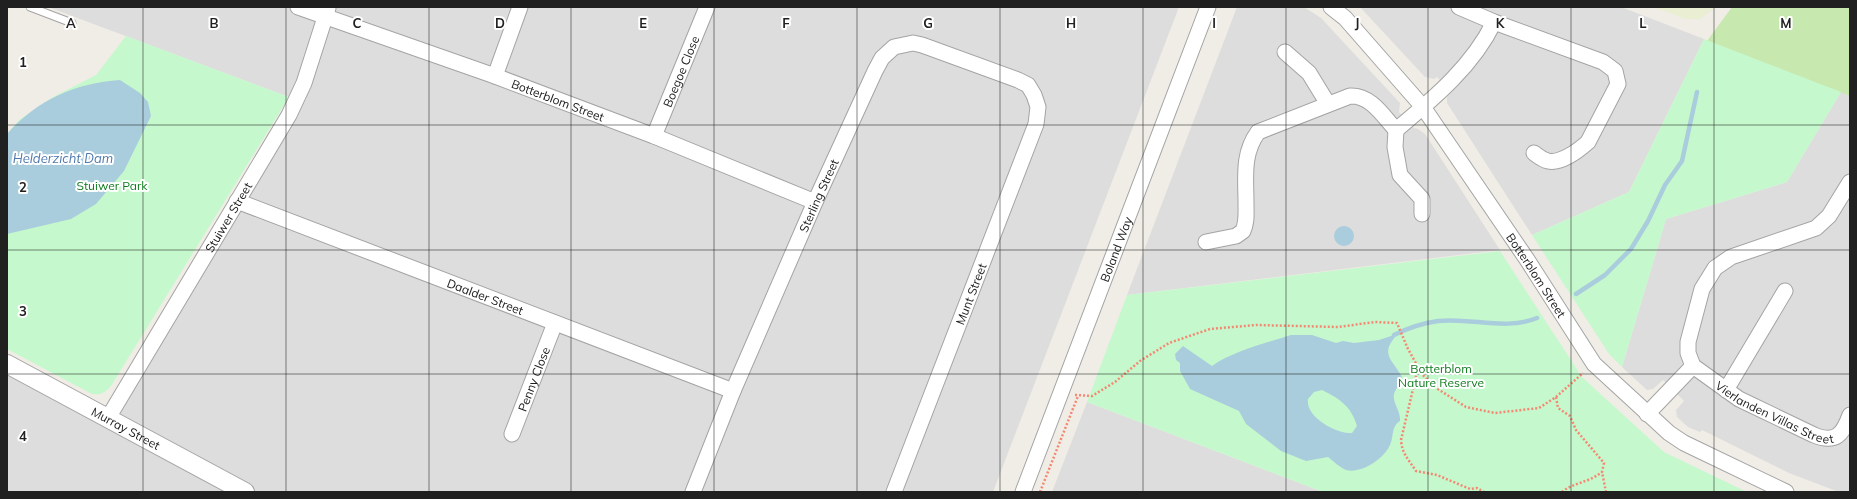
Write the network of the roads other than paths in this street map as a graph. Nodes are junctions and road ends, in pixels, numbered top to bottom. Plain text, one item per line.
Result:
1 (30, 7) edge
2 (298, 7) edge
3 (520, 7) edge
4 (707, 7) edge
5 (1208, 7) edge
6 (1331, 7) edge
7 (1459, 7) edge
8 (327, 12) edge
9 (1494, 22) junction
10 (72, 23) dead end
11 (1285, 52) dead end
12 (495, 76) junction
13 (1034, 95) joint
14 (1328, 104) junction
15 (1423, 107) junction
16 (1396, 130) junction
17 (654, 136) junction
18 (1534, 153) dead end
19 (1850, 182) edge
20 (237, 201) junction
21 (815, 202) junction
22 (1422, 214) dead end
23 (1206, 242) dead end
24 (1785, 291) dead end
25 (555, 323) junction
26 (7, 364) edge
27 (1693, 366) junction
28 (1726, 390) junction
29 (733, 391) junction
30 (1648, 414) junction
31 (1850, 415) edge
32 (108, 418) junction
33 (512, 434) dead end
34 (240, 491) edge
35 (693, 492) edge
36 (894, 492) edge
37 (1023, 492) edge
38 (1786, 492) edge

1 - 10 lane
2 - 8 street, Botterblom Street
3 - 12 street
4 - 17 street, Boegoe Close
5 - 37 street, Boland Way
6 - 15 street, Botterblom Street
7 - 9 street
8 - 12 street, Botterblom Street
8 - 20 street, Stuiwer Street
9 - 15 street
9 - 18 street
11 - 14 street
12 - 17 street, Botterblom Street
13 - 21 street, Sterling Street
13 - 36 street, Munt Street
14 - 16 street
14 - 23 street
15 - 16 street
15 - 30 street, Botterblom Street
16 - 22 street
17 - 21 street, Botterblom Street
19 - 27 street
20 - 25 street, Daalder Street
20 - 32 street, Stuiwer Street
21 - 29 street, Sterling Street
24 - 28 street
25 - 29 street, Daalder Street
25 - 33 street, Penny Close
26 - 32 street, Murray Street
27 - 28 street, Vierlanden Villas Street
27 - 30 street
28 - 31 street, Vierlanden Villas Street
29 - 35 street, Sterling Street
30 - 38 street, Botterblom Street
32 - 34 street, Murray Street

